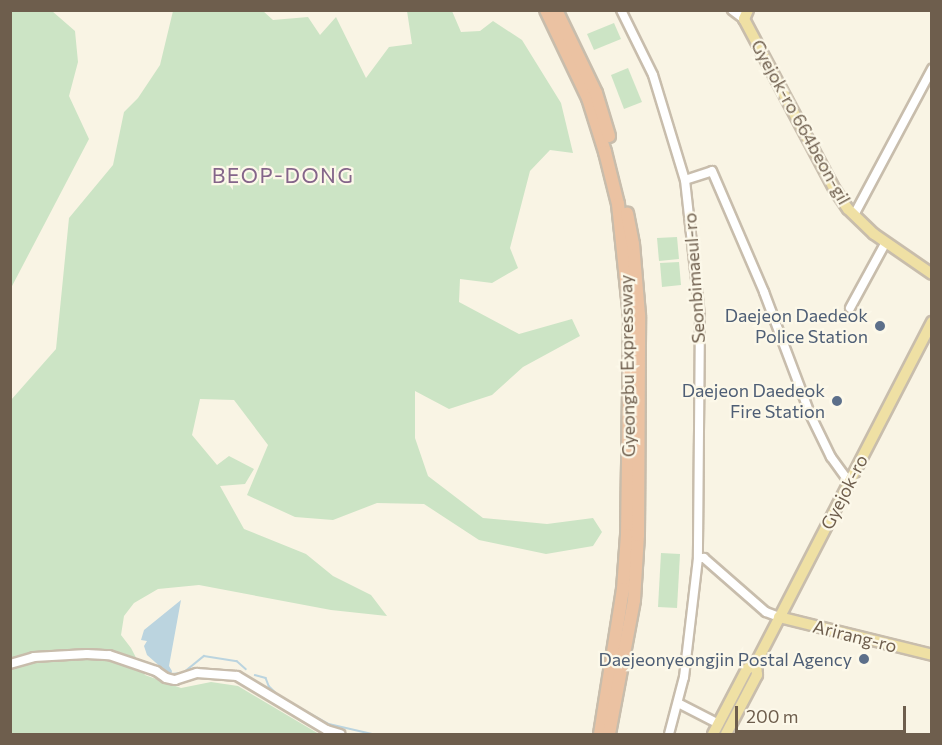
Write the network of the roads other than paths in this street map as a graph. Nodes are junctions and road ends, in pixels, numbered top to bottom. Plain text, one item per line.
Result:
1 (546, 10) edge
2 (556, 10) edge
3 (621, 10) edge
4 (732, 10) edge
5 (746, 15) edge
6 (932, 69) edge
7 (685, 180) junction
8 (854, 215) junction
9 (886, 242) junction
10 (932, 274) edge
11 (850, 308) dead end
12 (932, 322) edge
13 (849, 482) junction
14 (698, 558) junction
15 (779, 617) junction
16 (930, 652) edge
17 (756, 663) junction
18 (10, 664) edge
19 (678, 703) junction
20 (716, 729) edge
21 (340, 735) edge
22 (600, 735) edge
23 (609, 735) edge
24 (669, 735) edge
25 (726, 735) edge

1 - 22 highway, Gyeongbu Expressway
2 - 23 highway, Gyeongbu Expressway
3 - 7 street, Seonbimaeul-ro
4 - 5 street, Gyejok-ro 664beon-gil
5 - 8 main road, Gyejok-ro 664beon-gil
6 - 8 street
7 - 13 street
7 - 14 street, Seonbimaeul-ro
8 - 9 main road, Gyejok-ro 664beon-gil
9 - 10 main road, Gyejok-ro 664beon-gil
9 - 11 street
12 - 13 main road, Gyejok-ro
13 - 15 main road, Gyejok-ro
14 - 15 street
14 - 19 street, Seonbimaeul-ro
15 - 16 main road, Arirang-ro
15 - 17 main road, Gyejok-ro
17 - 20 main road, Gyejok-ro
17 - 25 main road, Gyejok-ro
18 - 21 street
19 - 20 street
19 - 24 street, Seonbimaeul-ro

